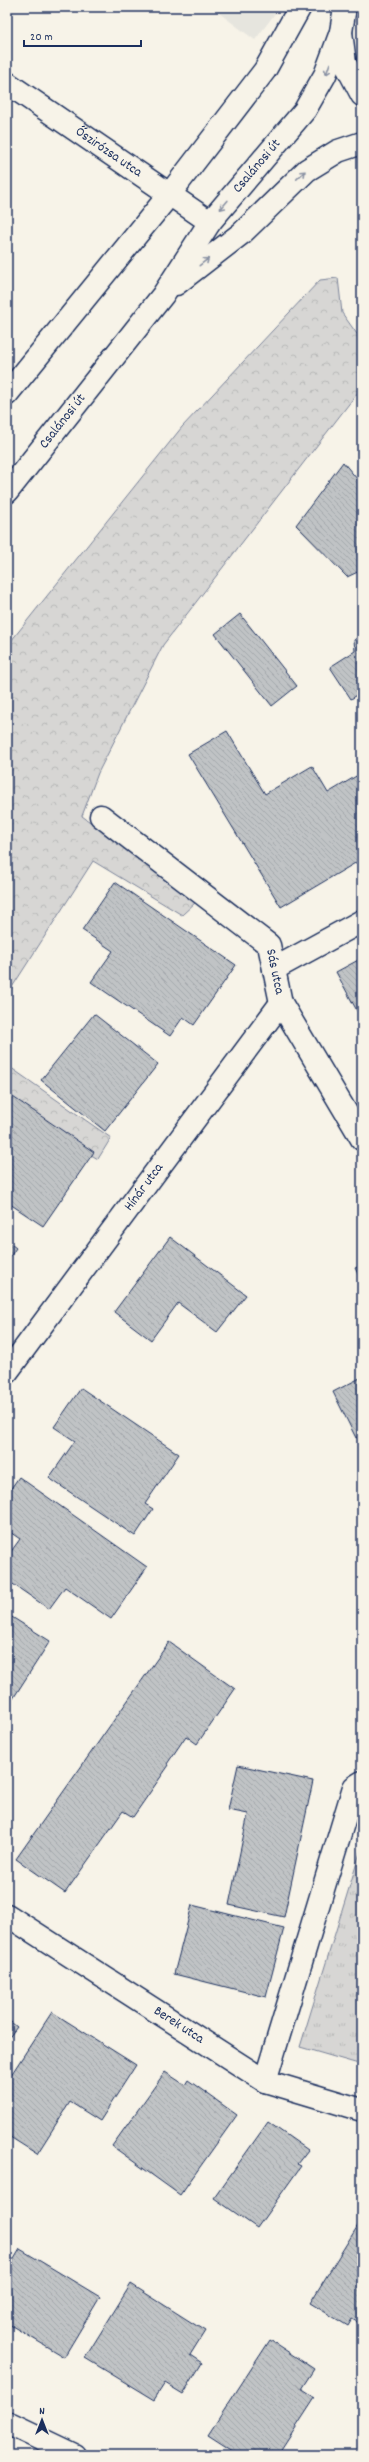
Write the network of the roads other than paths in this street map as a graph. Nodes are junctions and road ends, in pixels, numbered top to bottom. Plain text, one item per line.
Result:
1 (300, 7) edge
2 (345, 7) edge
3 (341, 32) junction
4 (7, 83) edge
5 (362, 94) edge
6 (362, 143) edge
7 (169, 195) junction
8 (210, 222) junction
9 (163, 295) junction
10 (7, 394) edge
11 (7, 492) edge
12 (101, 816) dead end
13 (362, 921) edge
14 (274, 969) junction
15 (281, 1003) junction
16 (362, 1139) edge
17 (7, 1372) edge
18 (362, 1782) edge
19 (7, 1915) edge
20 (265, 2081) junction
21 (362, 2110) edge
22 (7, 2423) edge
23 (74, 2455) edge

1 - 7 street
2 - 3 street
3 - 5 street
3 -> 8 street, Csalánosi út
4 - 7 street, Őszirózsa utca
9 -> 6 street, Csalánosi út
7 - 8 street, Őszirózsa utca
7 - 10 street
8 - 9 street, Csalánosi út
9 - 11 street, Csalánosi út
12 - 14 street, Sás utca
13 - 14 street
14 - 15 street, Sás utca
15 - 16 street, Sás utca
15 - 17 street, Hínár utca
18 - 20 street
19 - 20 street, Berek utca
20 - 21 street, Berek utca
22 - 23 street

